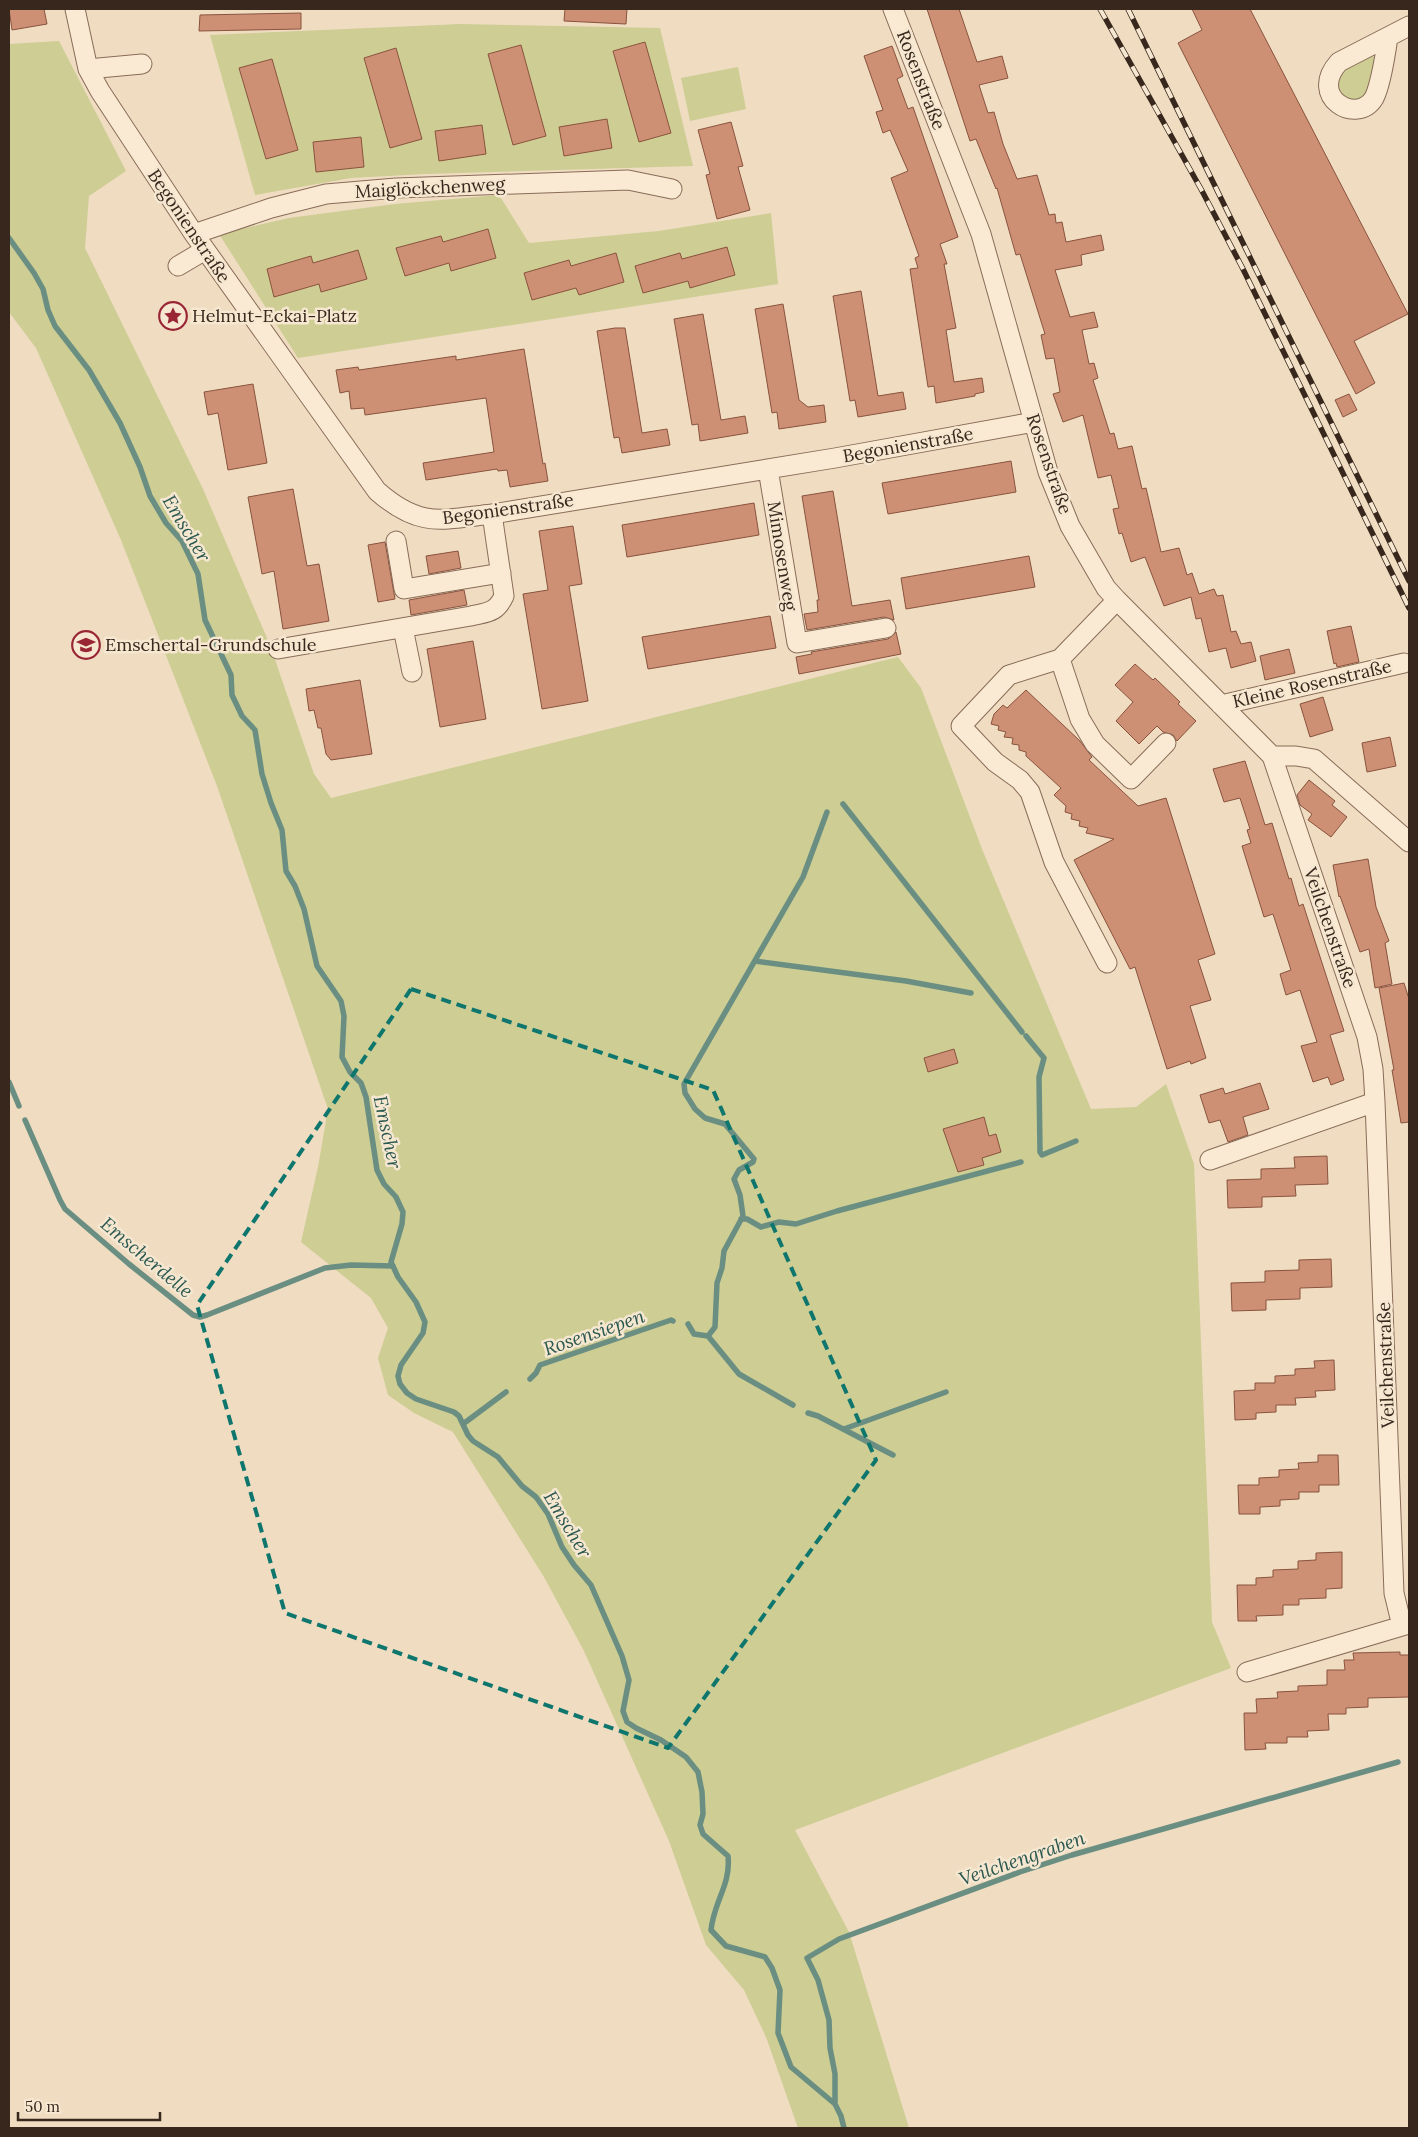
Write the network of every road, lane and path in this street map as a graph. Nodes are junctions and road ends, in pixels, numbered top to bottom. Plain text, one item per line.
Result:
1 (75, 9) edge
2 (893, 9) edge
3 (1409, 26) edge
4 (1388, 37) dead end
5 (142, 64) dead end
6 (88, 69) junction
7 (672, 189) dead end
8 (194, 234) junction
9 (205, 250) junction
10 (178, 266) dead end
11 (1034, 422) junction
12 (768, 469) junction
13 (492, 514) junction
14 (396, 541) dead end
15 (501, 573) junction
16 (1117, 600) junction
17 (403, 628) junction
18 (886, 628) dead end
19 (278, 649) dead end
20 (1060, 659) junction
21 (1404, 663) dead end
22 (412, 672) dead end
23 (1221, 705) junction
24 (1166, 743) dead end
25 (1272, 756) junction
26 (1409, 842) edge
27 (1107, 963) dead end
28 (1375, 1102) junction
29 (1210, 1160) dead end
30 (1406, 1625) edge
31 (1247, 1672) dead end

1 - 6 street, Begonienstraße
2 - 11 street, Rosenstraße
3 - 4 street
5 - 6 street
6 - 8 street, Begonienstraße
7 - 8 street, Maiglöckchenweg
8 - 9 street, Begonienstraße
9 - 10 street
9 - 13 street, Begonienstraße
11 - 12 street, Begonienstraße
11 - 16 street, Rosenstraße
12 - 13 street, Begonienstraße
12 - 18 street, Mimosenweg
13 - 15 street
14 - 15 street
15 - 17 street
16 - 20 street
16 - 23 street, Rosenstraße
17 - 19 street
17 - 22 street
20 - 24 street
20 - 27 street
21 - 23 street, Kleine Rosenstraße
23 - 25 street, Rosenstraße
25 - 26 street
25 - 28 street, Veilchenstraße
28 - 29 street
28 - 30 street, Veilchenstraße
30 - 31 street, Veilchenstraße

